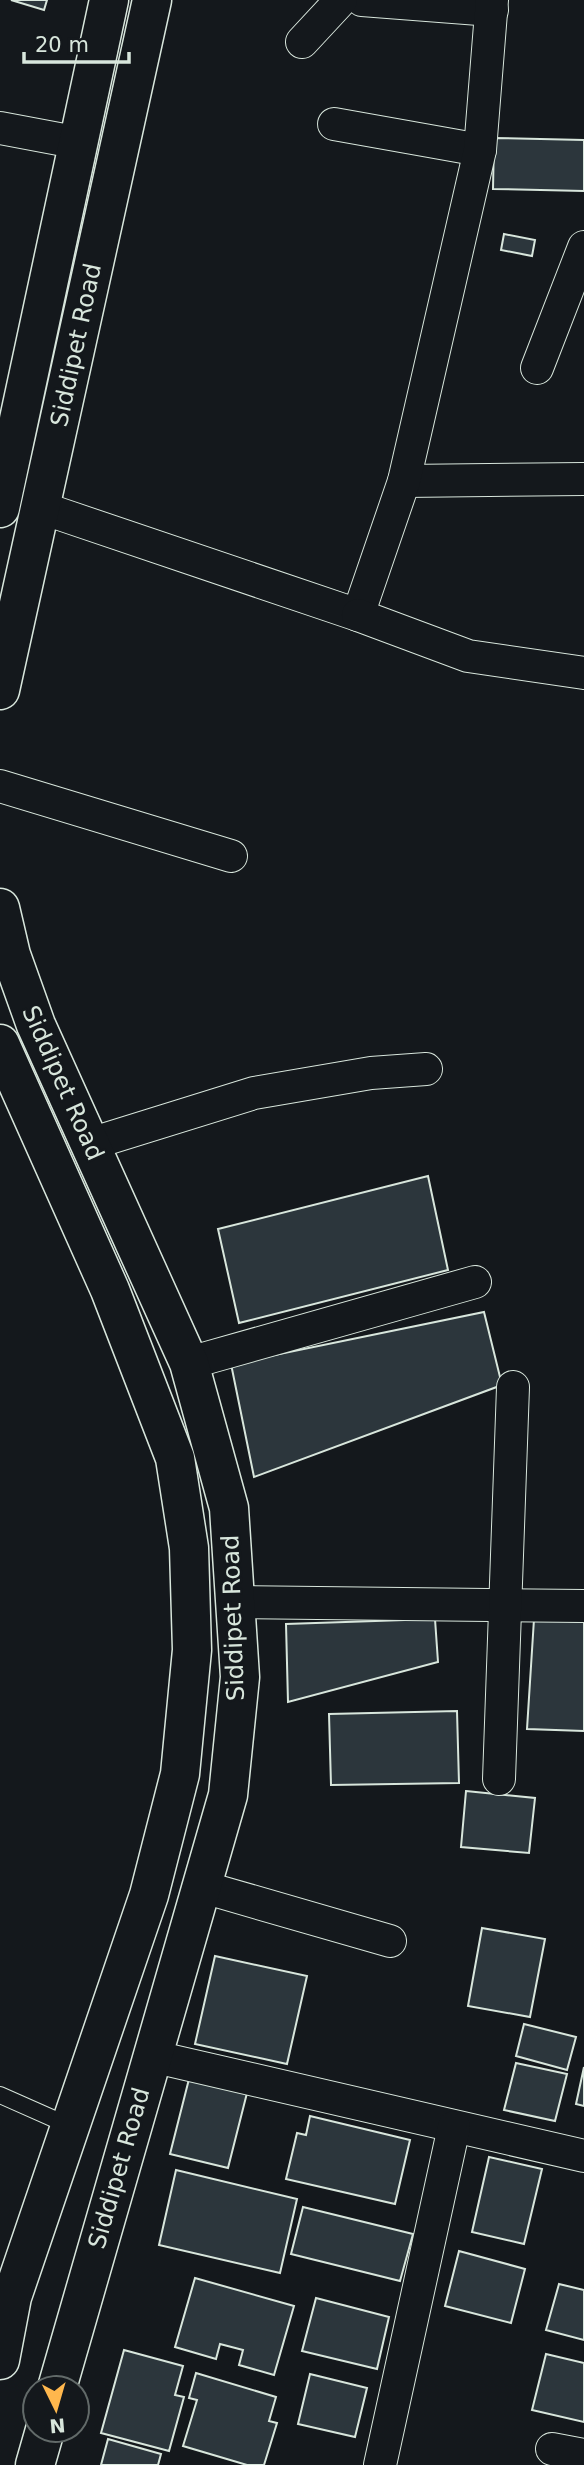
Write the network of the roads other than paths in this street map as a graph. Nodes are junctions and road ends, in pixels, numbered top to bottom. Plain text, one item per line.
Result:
1 (109, 0) edge
2 (152, 0) edge
3 (341, 0) edge
4 (362, 0) edge
5 (492, 5) edge
6 (302, 42) dead end
7 (334, 124) dead end
8 (0, 128) edge
9 (80, 143) junction
10 (480, 150) junction
11 (584, 247) edge
12 (537, 368) dead end
13 (584, 478) edge
14 (404, 481) junction
15 (0, 508) edge
16 (42, 508) junction
17 (358, 615) junction
18 (584, 673) edge
19 (0, 690) edge
20 (0, 786) edge
21 (231, 856) dead end
22 (0, 908) edge
23 (0, 1044) edge
24 (426, 1069) dead end
25 (90, 1144) junction
26 (475, 1282) dead end
27 (189, 1363) junction
28 (513, 1387) dead end
29 (236, 1602) junction
30 (505, 1604) junction
31 (584, 1606) edge
32 (499, 1779) dead end
33 (203, 1887) junction
34 (390, 1941) dead end
35 (151, 2056) junction
36 (0, 2095) edge
37 (70, 2126) junction
38 (454, 2127) junction
39 (584, 2156) edge
40 (0, 2360) edge
41 (61, 2374) edge
42 (41, 2444) edge
43 (552, 2449) dead end
44 (584, 2455) edge
45 (35, 2465) edge
46 (380, 2465) edge

1 - 9 main road, Siddipet Road
2 - 16 main road, Siddipet Road
3 - 6 street
4 - 5 street
5 - 10 street
7 - 10 street
8 - 9 street
9 - 15 main road, Siddipet Road
10 - 14 street
11 - 12 street
13 - 14 street
14 - 17 street
16 - 17 street
16 - 19 main road, Siddipet Road
17 - 18 street
20 - 21 street
22 - 25 main road, Siddipet Road
23 - 37 main road, Siddipet Road
24 - 25 street
25 - 27 main road, Siddipet Road
26 - 27 street
27 - 29 main road, Siddipet Road
28 - 30 street
29 - 30 street
29 - 33 main road, Siddipet Road
30 - 31 street
30 - 32 street
33 - 34 street
33 - 35 main road, Siddipet Road
35 - 38 street
35 - 41 main road, Siddipet Road
36 - 37 lane
37 - 40 main road, Siddipet Road
38 - 39 street
38 - 46 street
42 - 45 main road
43 - 44 street

